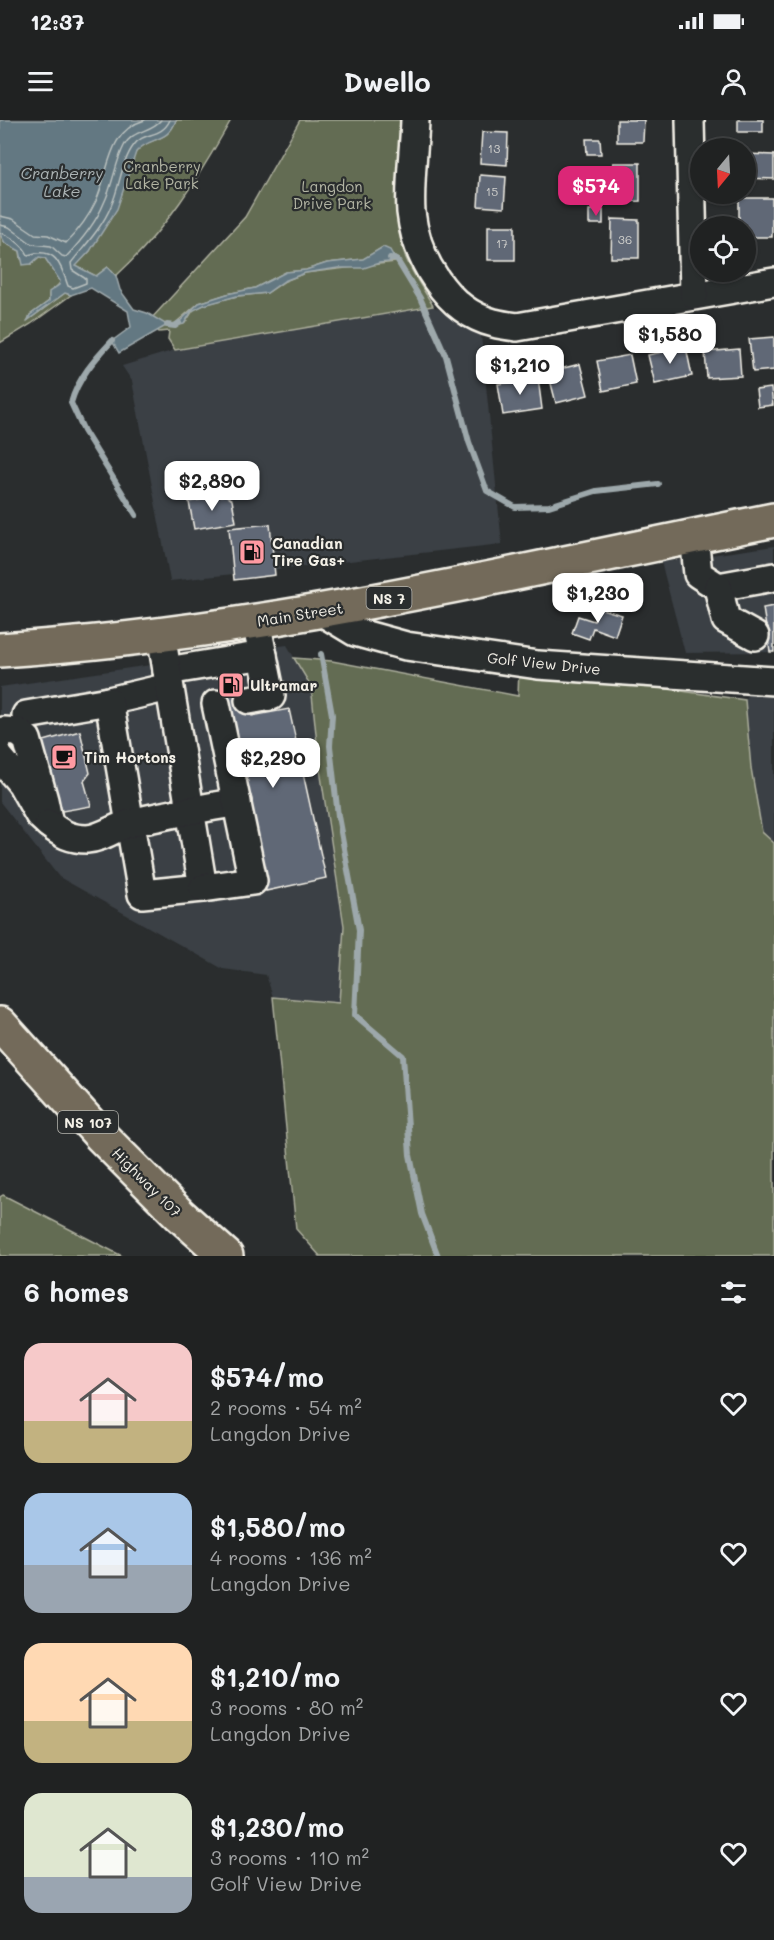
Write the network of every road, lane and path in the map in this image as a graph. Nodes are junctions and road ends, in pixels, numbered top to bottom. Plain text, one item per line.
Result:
1 (416, 120) edge
2 (690, 120) edge
3 (774, 282) edge
4 (694, 295) junction
5 (774, 520) edge
6 (694, 536) junction
7 (774, 577) edge
8 (718, 587) junction
9 (322, 612) junction
10 (256, 621) junction
11 (161, 634) junction
12 (755, 636) dead end
13 (0, 650) edge
14 (263, 655) junction
15 (168, 679) junction
16 (774, 681) edge
17 (109, 701) junction
18 (230, 702) junction
19 (174, 713) junction
20 (26, 715) dead end
21 (0, 736) edge
22 (0, 758) edge
23 (237, 802) junction
24 (190, 811) junction
25 (49, 824) junction
26 (128, 824) junction
27 (203, 888) junction
28 (0, 1024) edge
29 (226, 1256) edge

1 - 4 street
2 - 4 street
3 - 4 street
5 - 6 main road, Main Street / NS 7
6 - 8 street
6 - 9 main road, Main Street / NS 7
7 - 8 street
8 - 12 street
9 - 10 main road, Main Street / NS 7
9 - 16 street, Golf View Drive
10 - 11 main road, Main Street / NS 7
10 - 14 street
11 - 13 main road, Main Street / NS 7
11 - 15 street
14 - 15 street
14 - 18 street
15 - 17 street
15 - 19 street
17 - 20 street
17 - 26 street
18 - 19 street
18 - 23 street
19 - 24 street
21 - 25 street
22 - 25 street
23 - 24 street
23 - 27 street
24 - 26 street
24 - 27 street
25 - 26 street
26 - 27 street
28 - 29 main road, Highway 107 / NS 107

